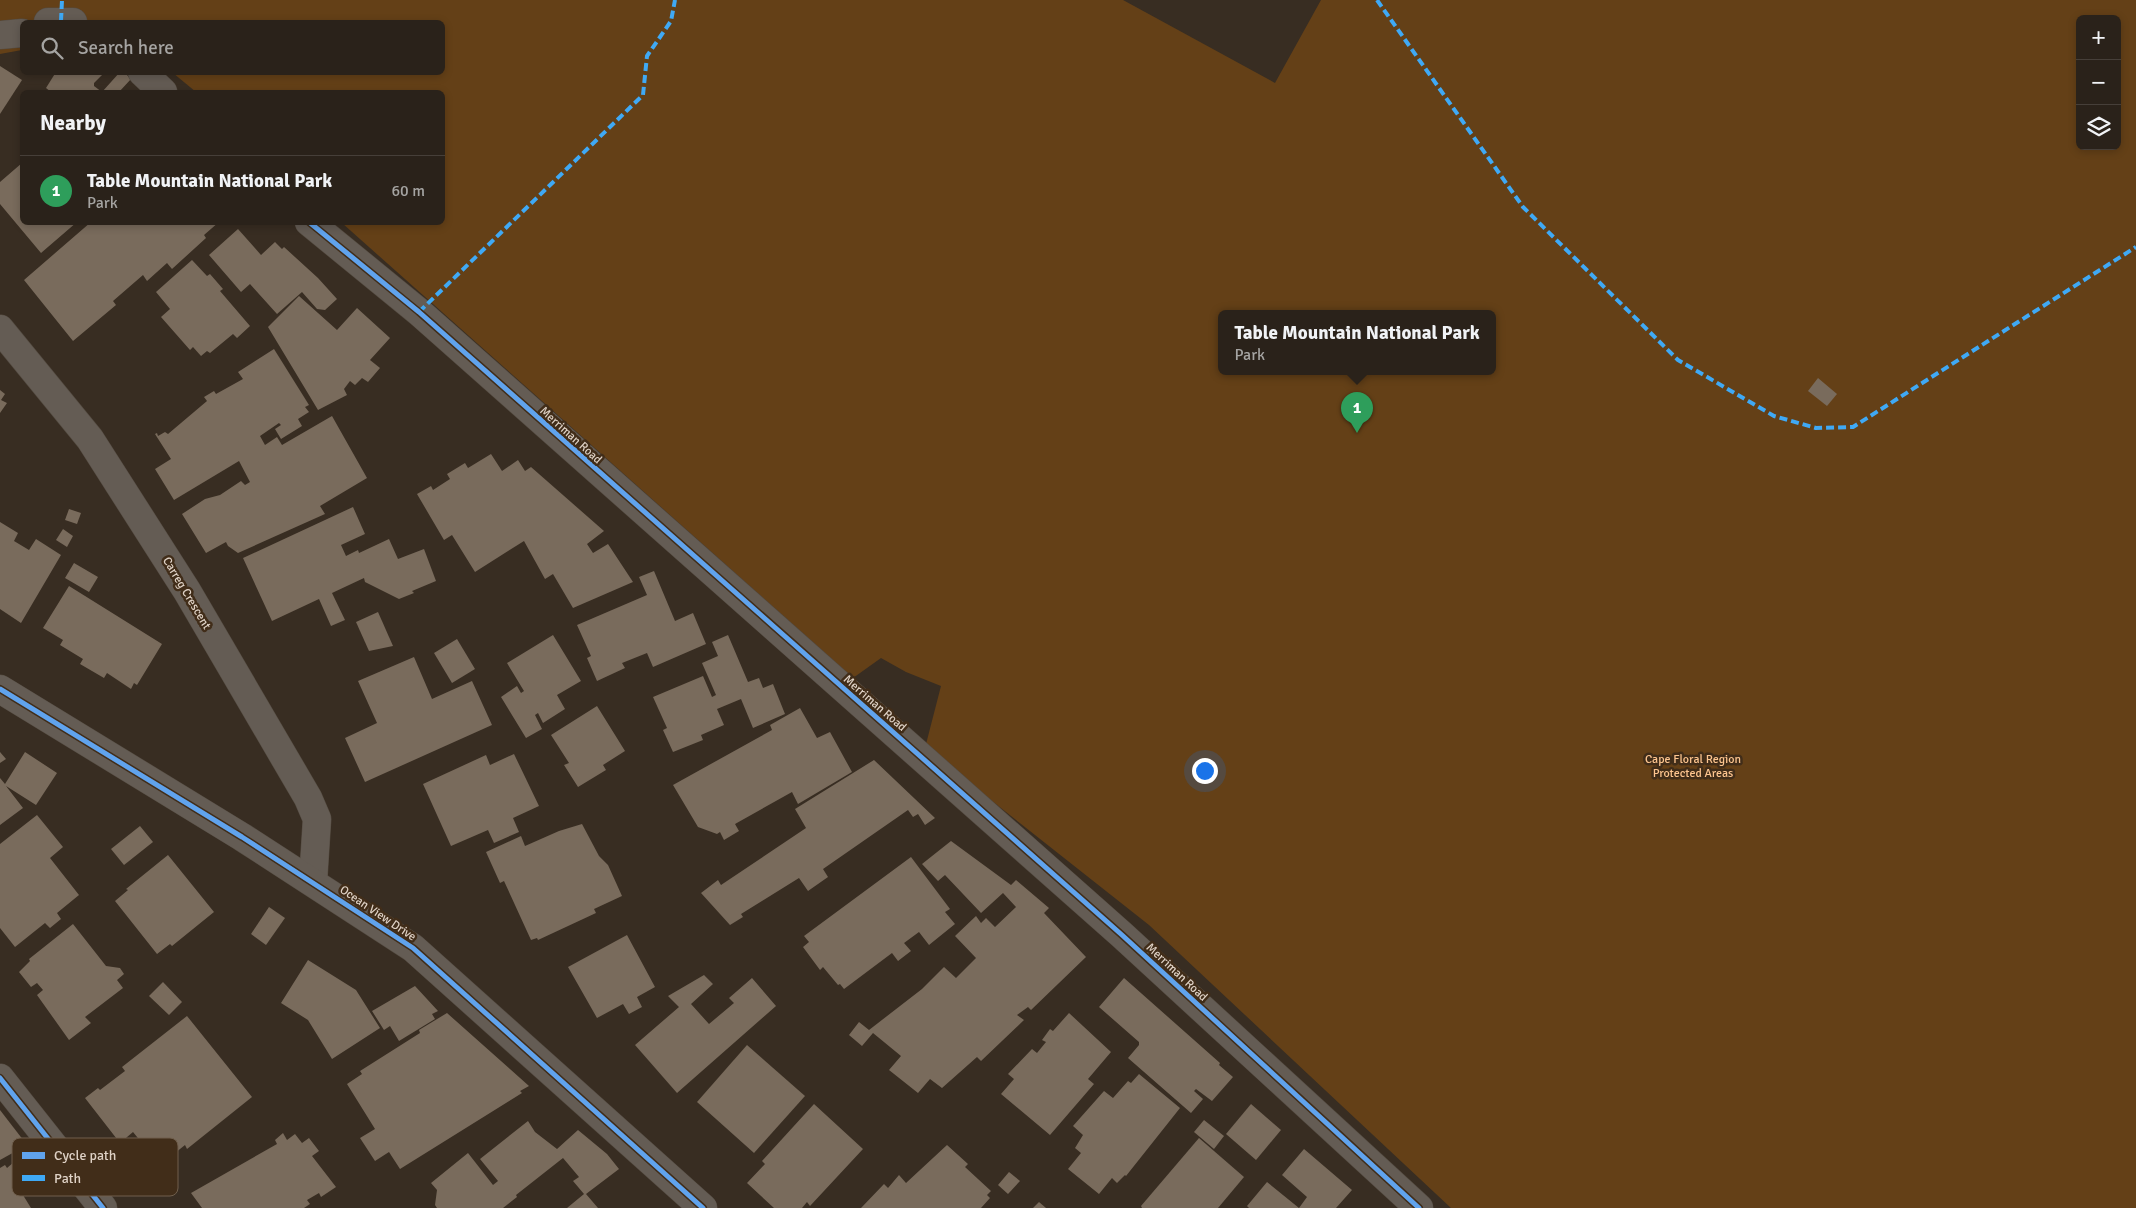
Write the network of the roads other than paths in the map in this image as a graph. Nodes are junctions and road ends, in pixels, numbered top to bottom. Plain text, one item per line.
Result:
1 (20, 33) edge
2 (0, 35) edge
3 (145, 75) edge
4 (161, 90) edge
5 (313, 225) edge
6 (0, 329) edge
7 (0, 689) edge
8 (313, 882) junction
9 (0, 1078) edge
10 (48, 1138) edge
11 (93, 1196) edge
12 (103, 1208) edge
13 (703, 1208) edge
14 (1419, 1208) edge

1 - 2 street
3 - 4 street
5 - 14 street, Merriman Road
6 - 8 street, Carreg Crescent
7 - 8 street, Ocean View Drive
8 - 13 street, Ocean View Drive
9 - 10 street
11 - 12 street

